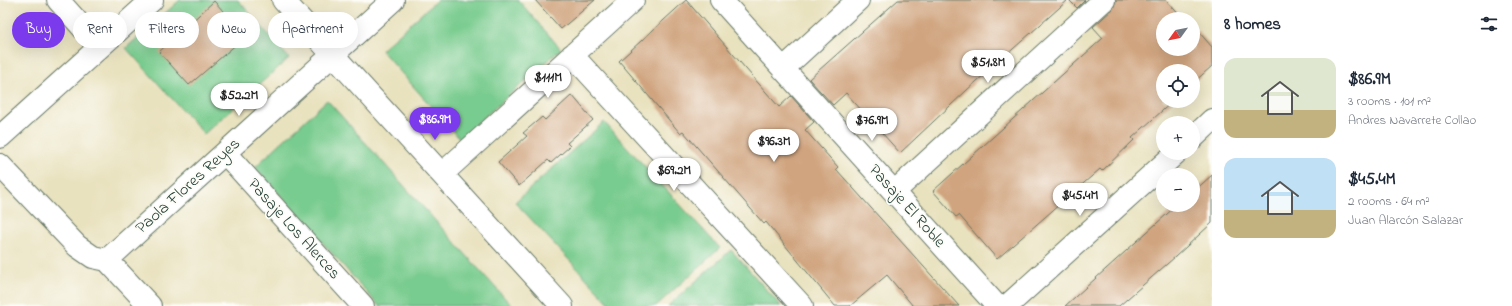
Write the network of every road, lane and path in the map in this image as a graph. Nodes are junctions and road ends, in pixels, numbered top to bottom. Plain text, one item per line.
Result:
1 (58, 0) edge
2 (152, 0) edge
3 (283, 0) edge
4 (393, 0) edge
5 (632, 0) edge
6 (721, 0) edge
7 (858, 0) edge
8 (1104, 0) edge
9 (73, 17) edge
10 (127, 23) edge
11 (99, 48) edge
12 (333, 55) junction
13 (572, 55) junction
14 (783, 69) junction
15 (1212, 120) edge
16 (1200, 131) edge
17 (0, 138) edge
18 (225, 153) junction
19 (1168, 160) edge
20 (0, 165) edge
21 (442, 174) junction
22 (894, 192) junction
23 (107, 260) junction
24 (150, 306) edge
25 (363, 306) edge
26 (562, 306) edge
27 (802, 306) edge
28 (997, 306) edge
29 (1008, 306) edge

1 - 9 street
2 - 10 street
3 - 12 street
4 - 12 street, Paola Flores Reyes
5 - 13 street
6 - 14 street, Pasaje El Roble
7 - 14 street
8 - 22 street
11 - 17 street
12 - 18 street, Paola Flores Reyes
12 - 21 street
13 - 21 street
13 - 27 street
14 - 22 street, Pasaje El Roble
15 - 16 street
18 - 23 street, Paola Flores Reyes
18 - 25 street, Pasaje Los Alerces
19 - 29 street
20 - 23 street
21 - 26 street
22 - 28 street, Pasaje El Roble
23 - 24 street

